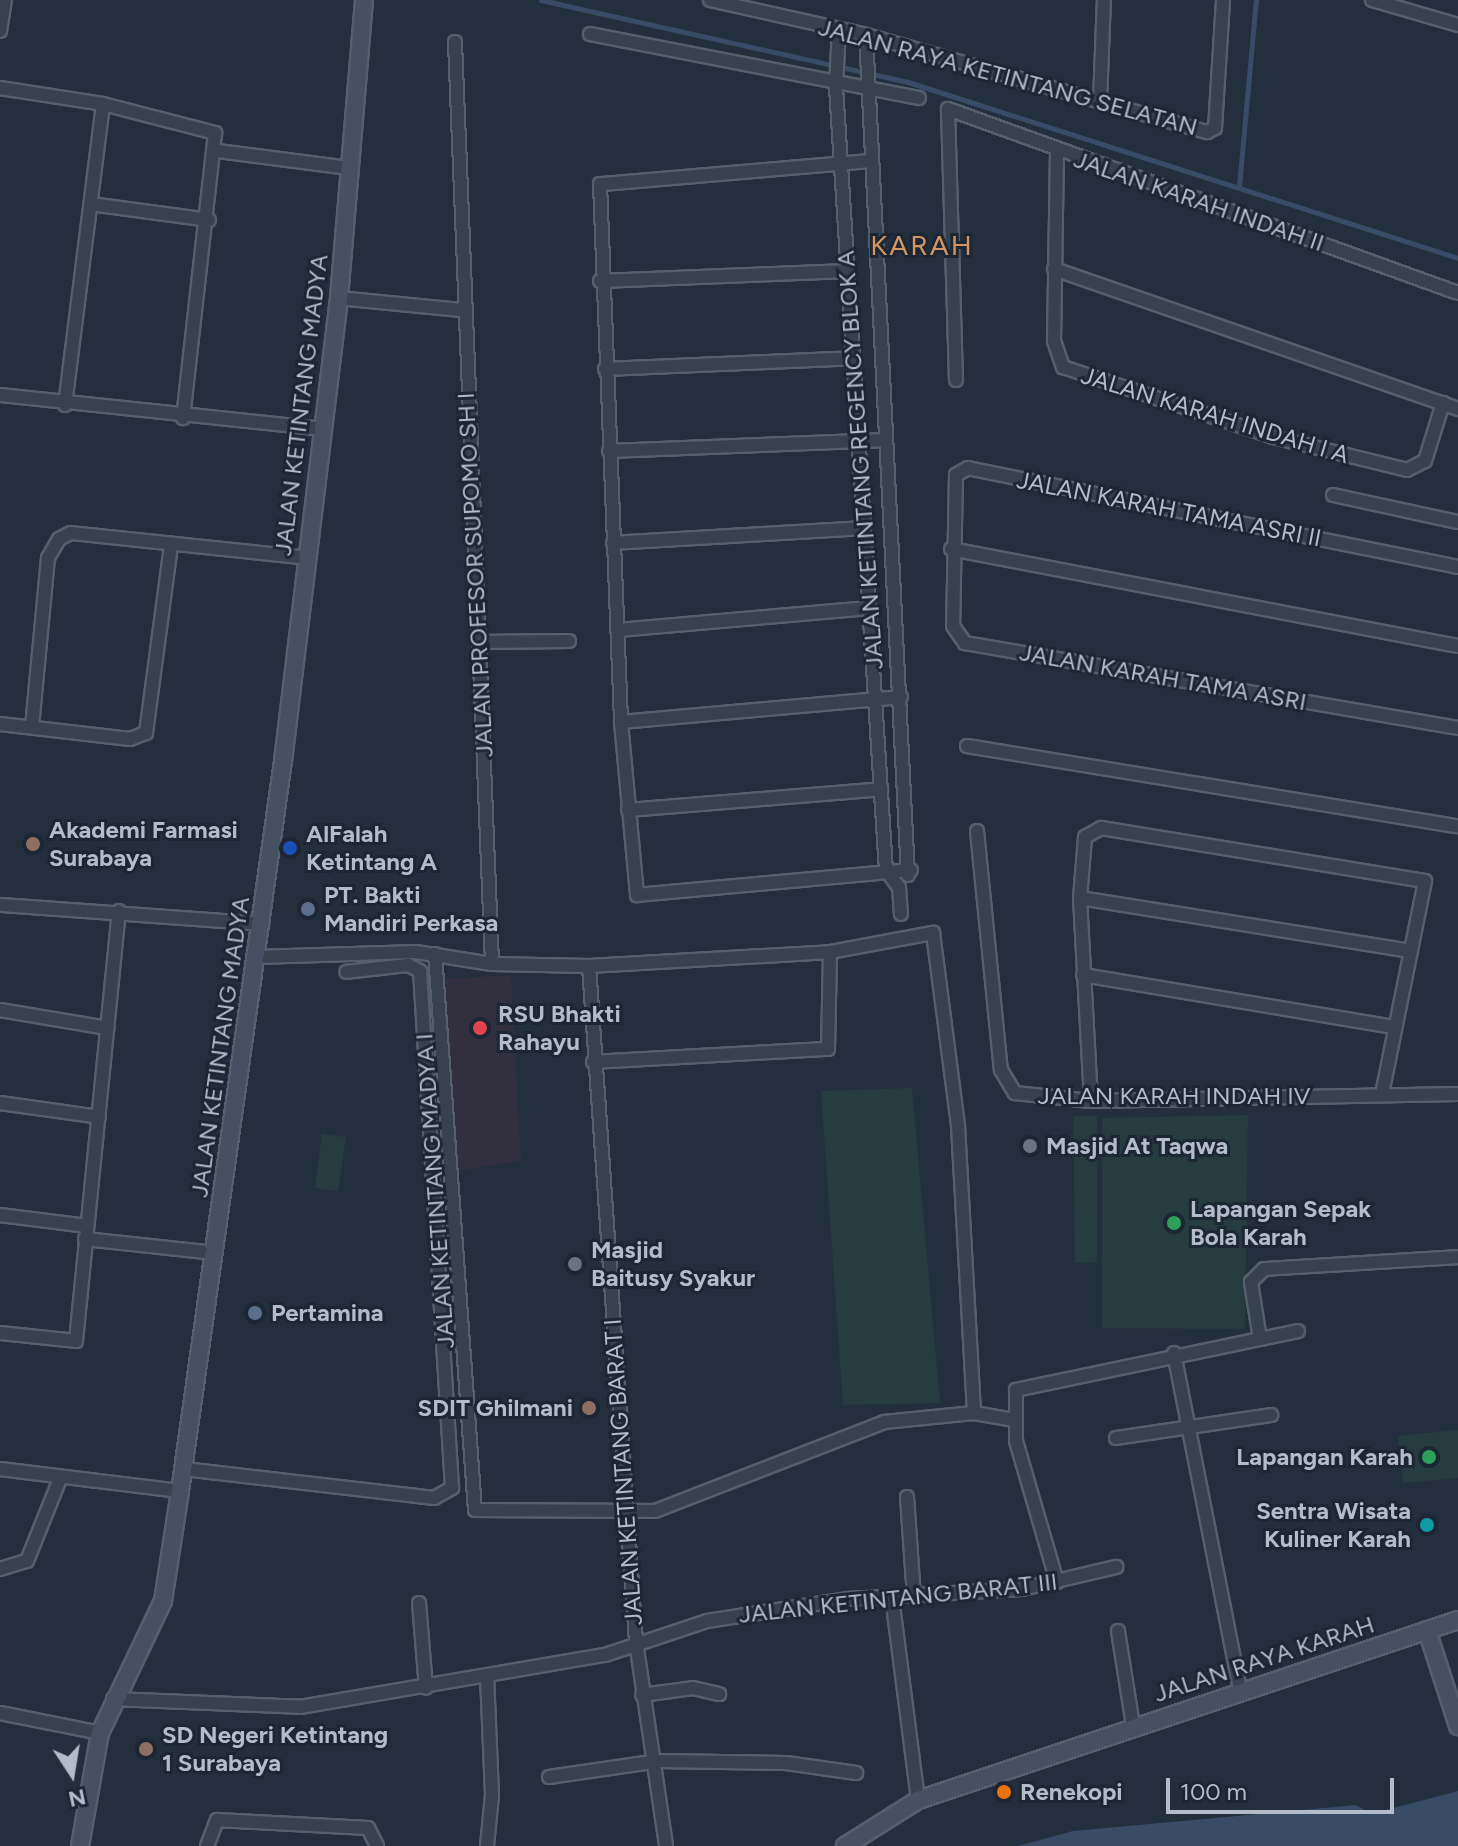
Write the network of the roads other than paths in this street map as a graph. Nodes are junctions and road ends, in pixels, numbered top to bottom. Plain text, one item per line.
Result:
1 (5, 0) edge
2 (364, 0) edge
3 (710, 0) edge
4 (1104, 0) edge
5 (1223, 0) edge
6 (1372, 0) edge
7 (1458, 25) edge
8 (839, 29) junction
9 (0, 31) edge
10 (590, 34) dead end
11 (866, 35) junction
12 (455, 42) dead end
13 (836, 83) junction
14 (866, 86) junction
15 (0, 88) edge
16 (919, 98) dead end
17 (1100, 102) junction
18 (103, 104) junction
19 (218, 151) junction
20 (1057, 151) junction
21 (870, 161) junction
22 (841, 163) junction
23 (349, 168) junction
24 (91, 204) junction
25 (209, 220) junction
26 (1054, 269) junction
27 (848, 271) junction
28 (600, 281) junction
29 (1458, 293) edge
30 (339, 298) junction
31 (462, 310) junction
32 (853, 358) junction
33 (605, 369) junction
34 (956, 380) dead end
35 (0, 395) edge
36 (1443, 403) junction
37 (65, 405) junction
38 (1458, 409) edge
39 (183, 418) junction
40 (322, 429) junction
41 (886, 440) junction
42 (859, 443) junction
43 (609, 451) junction
44 (1333, 495) dead end
45 (1458, 522) edge
46 (864, 528) junction
47 (613, 543) junction
48 (171, 545) junction
49 (951, 549) junction
50 (308, 558) junction
51 (1458, 567) edge
52 (869, 608) junction
53 (618, 630) junction
54 (569, 641) dead end
55 (479, 642) junction
56 (1458, 646) edge
57 (901, 697) junction
58 (875, 699) junction
59 (621, 722) junction
60 (0, 724) edge
61 (32, 727) junction
62 (1458, 728) edge
63 (967, 746) dead end
64 (881, 789) junction
65 (628, 810) junction
66 (1458, 826) edge
67 (977, 831) dead end
68 (886, 870) junction
69 (911, 870) junction
70 (899, 887) junction
71 (1080, 898) junction
72 (0, 905) edge
73 (119, 911) junction
74 (901, 914) dead end
75 (262, 924) junction
76 (1411, 951) junction
77 (830, 952) junction
78 (435, 954) junction
79 (257, 957) junction
80 (492, 964) junction
81 (589, 966) junction
82 (346, 972) dead end
83 (1083, 975) junction
84 (0, 1010) edge
85 (1394, 1027) junction
86 (107, 1028) junction
87 (593, 1062) junction
88 (1382, 1094) junction
89 (1458, 1094) edge
90 (1091, 1101) junction
91 (0, 1103) edge
92 (99, 1117) junction
93 (0, 1215) edge
94 (86, 1233) junction
95 (215, 1253) junction
96 (1458, 1257) edge
97 (1298, 1331) dead end
98 (0, 1333) edge
99 (1260, 1339) junction
100 (1174, 1353) junction
101 (974, 1413) junction
102 (1271, 1415) dead end
103 (1013, 1420) junction
104 (1190, 1429) junction
105 (1116, 1438) dead end
106 (0, 1469) edge
107 (184, 1469) junction
108 (60, 1479) junction
109 (180, 1491) junction
110 (907, 1497) dead end
111 (627, 1514) junction
112 (1116, 1567) dead end
113 (0, 1569) edge
114 (1057, 1582) junction
115 (892, 1597) junction
116 (914, 1597) junction
117 (419, 1603) dead end
118 (1458, 1621) edge
119 (1427, 1630) junction
120 (1118, 1631) dead end
121 (636, 1642) junction
122 (487, 1676) junction
123 (426, 1688) junction
124 (1241, 1693) junction
125 (719, 1694) dead end
126 (642, 1695) junction
127 (113, 1699) junction
128 (0, 1713) edge
129 (1133, 1726) junction
130 (1458, 1726) edge
131 (100, 1733) junction
132 (653, 1761) junction
133 (856, 1773) dead end
134 (549, 1777) dead end
135 (918, 1800) junction
136 (80, 1846) edge
137 (207, 1846) edge
138 (377, 1846) edge
139 (487, 1846) edge
140 (666, 1846) edge
141 (845, 1846) edge

1 - 9 street
2 - 23 street, JALAN KETINTANG MADYA
3 - 8 street, JALAN RAYA KETINTANG SELATAN
4 - 17 street
5 - 17 street, JALAN RAYA KETINTANG SELATAN
6 - 7 street
8 - 11 street, JALAN RAYA KETINTANG SELATAN
8 - 13 street, JALAN KETINTANG REGENCY BLOK A
10 - 13 street
11 - 14 street, JALAN KETINTANG REGENCY BLOK A
11 - 17 street, JALAN RAYA KETINTANG SELATAN
12 - 31 street, JALAN PROFESOR SUPOMO SH I
13 - 14 street
13 - 22 street, JALAN KETINTANG REGENCY BLOK A
14 - 16 street
14 - 21 street, JALAN KETINTANG REGENCY BLOK A
15 - 18 street
18 - 19 street
18 - 24 street
19 - 23 street
19 - 25 street
20 - 26 street, JALAN KARAH INDAH I A
20 - 29 street, JALAN KARAH INDAH II
20 - 34 street, JALAN KARAH INDAH II
21 - 22 street
21 - 41 street, JALAN KETINTANG REGENCY BLOK A
22 - 27 street, JALAN KETINTANG REGENCY BLOK A
22 - 28 street
23 - 30 street, JALAN KETINTANG MADYA
24 - 25 street
24 - 37 street
25 - 39 street
26 - 36 street
26 - 36 street, JALAN KARAH INDAH I A
27 - 28 street
27 - 32 street, JALAN KETINTANG REGENCY BLOK A
28 - 33 street
30 - 31 street
30 - 40 street, JALAN KETINTANG MADYA
31 - 55 street, JALAN PROFESOR SUPOMO SH I
32 - 33 street
32 - 42 street, JALAN KETINTANG REGENCY BLOK A
33 - 43 street
35 - 37 street
36 - 38 street
37 - 39 street
39 - 40 street
40 - 50 street, JALAN KETINTANG MADYA
41 - 42 street
41 - 57 street, JALAN KETINTANG REGENCY BLOK A
42 - 43 street
42 - 46 street, JALAN KETINTANG REGENCY BLOK A
43 - 47 street
44 - 45 street
46 - 47 street
46 - 52 street, JALAN KETINTANG REGENCY BLOK A
47 - 53 street
48 - 50 street
48 - 61 street
48 - 61 street
49 - 51 street, JALAN KARAH TAMA ASRI II
49 - 56 street
49 - 62 street, JALAN KARAH TAMA ASRI
50 - 75 street, JALAN KETINTANG MADYA
52 - 53 street
52 - 58 street, JALAN KETINTANG REGENCY BLOK A
53 - 59 street
54 - 55 street
55 - 80 street, JALAN PROFESOR SUPOMO SH I
57 - 58 street
57 - 69 street, JALAN KETINTANG REGENCY BLOK A
58 - 59 street
58 - 64 street, JALAN KETINTANG REGENCY BLOK A
59 - 65 street
60 - 61 street
63 - 66 street
64 - 65 street
64 - 68 street, JALAN KETINTANG REGENCY BLOK A
65 - 68 street
67 - 90 street, JALAN KARAH INDAH IV
68 - 69 street
68 - 70 street
69 - 70 street
70 - 74 street
71 - 76 street
71 - 76 street
71 - 83 street
72 - 73 street
73 - 75 street
73 - 86 street
75 - 79 street, JALAN KETINTANG MADYA
76 - 85 street
77 - 81 street
77 - 87 street
77 - 101 street
78 - 79 street
78 - 80 street
78 - 111 street, JALAN KETINTANG MADYA I
79 - 95 street, JALAN KETINTANG MADYA
80 - 81 street
81 - 87 street, JALAN KETINTANG BARAT I
82 - 107 street, JALAN KETINTANG MADYA I
83 - 85 street
83 - 90 street
84 - 86 street
85 - 88 street
86 - 92 street
87 - 111 street, JALAN KETINTANG BARAT I
88 - 89 street, JALAN KARAH INDAH IV
88 - 90 street, JALAN KARAH INDAH IV
91 - 92 street
92 - 94 street
93 - 94 street
94 - 95 street
94 - 98 street
95 - 107 street, JALAN KETINTANG MADYA
96 - 99 street
97 - 99 street
99 - 100 street
100 - 103 street
100 - 104 street
101 - 103 street
101 - 111 street
102 - 104 street
103 - 114 street
104 - 105 street
104 - 124 street
106 - 108 street
107 - 109 street, JALAN KETINTANG MADYA
108 - 109 street
108 - 113 street
109 - 127 street, JALAN KETINTANG MADYA
110 - 116 street
111 - 121 street, JALAN KETINTANG BARAT I
112 - 114 street, JALAN KETINTANG BARAT III
114 - 116 street, JALAN KETINTANG BARAT III
115 - 116 street, JALAN KETINTANG BARAT III
115 - 121 street, JALAN KETINTANG BARAT III
115 - 135 street
117 - 123 street
118 - 119 street, JALAN RAYA KARAH
119 - 124 street, JALAN RAYA KARAH
119 - 130 street
120 - 129 street
121 - 122 street, JALAN KETINTANG BARAT III
121 - 126 street, JALAN KETINTANG BARAT I
122 - 123 street, JALAN KETINTANG BARAT III
122 - 139 street
123 - 127 street, JALAN KETINTANG BARAT III
124 - 129 street, JALAN RAYA KARAH
125 - 126 street
126 - 132 street, JALAN KETINTANG BARAT I
127 - 131 street, JALAN KETINTANG MADYA
128 - 131 street
129 - 135 street, JALAN RAYA KARAH
131 - 136 street, JALAN KETINTANG MADYA
132 - 133 street
132 - 134 street
132 - 140 street, JALAN KETINTANG BARAT I
135 - 141 street, JALAN RAYA KARAH
137 - 138 street

